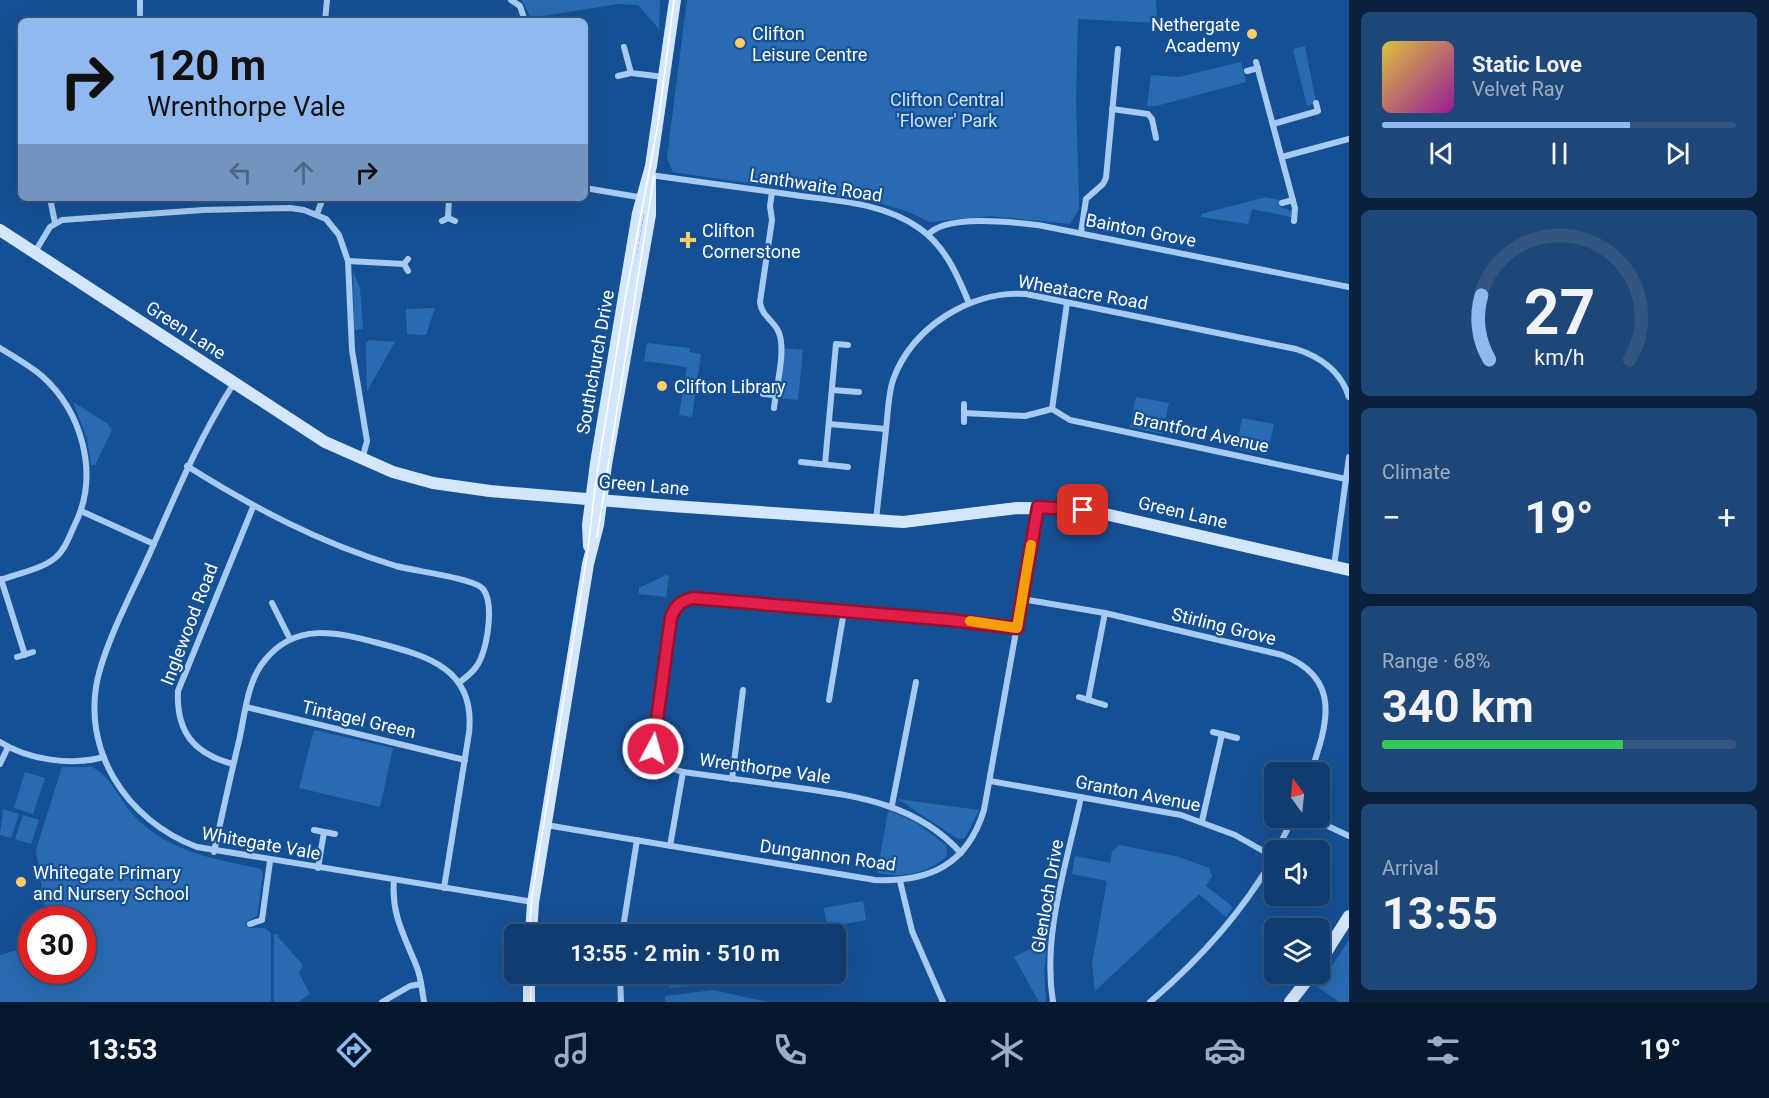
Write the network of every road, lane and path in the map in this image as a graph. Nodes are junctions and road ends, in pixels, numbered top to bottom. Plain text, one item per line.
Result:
1 (140, 0) edge
2 (327, 0) edge
3 (512, 0) edge
4 (675, 0) edge
5 (140, 18) edge
6 (325, 18) edge
7 (524, 18) edge
8 (624, 47) dead end
9 (1109, 54) dead end
10 (1247, 71) dead end
11 (631, 73) junction
12 (618, 76) dead end
13 (665, 77) junction
14 (1316, 103) dead end
15 (1112, 110) junction
16 (1273, 124) junction
17 (1156, 138) dead end
18 (1349, 139) edge
19 (1282, 157) junction
20 (650, 175) junction
21 (588, 188) edge
22 (772, 192) junction
23 (646, 198) junction
24 (1293, 200) junction
25 (50, 201) edge
26 (322, 201) edge
27 (449, 201) edge
28 (1282, 203) dead end
29 (317, 214) junction
30 (448, 220) dead end
31 (1294, 220) dead end
32 (56, 223) junction
33 (0, 230) edge
34 (1081, 233) junction
35 (928, 235) junction
36 (35, 253) junction
37 (348, 261) junction
38 (408, 271) dead end
39 (1349, 287) edge
40 (969, 303) junction
41 (1067, 303) junction
42 (848, 345) dead end
43 (0, 348) edge
44 (1346, 381) edge
45 (234, 383) junction
46 (832, 390) junction
47 (859, 392) dead end
48 (763, 394) dead end
49 (776, 395) junction
50 (1349, 397) edge
51 (964, 404) dead end
52 (774, 408) dead end
53 (1052, 409) junction
54 (964, 413) junction
55 (964, 422) dead end
56 (829, 424) junction
57 (886, 429) junction
58 (1349, 457) edge
59 (362, 460) junction
60 (801, 462) dead end
61 (825, 464) junction
62 (188, 466) junction
63 (848, 467) dead end
64 (1346, 479) junction
65 (597, 500) junction
66 (253, 507) junction
67 (1038, 507) junction
68 (81, 511) junction
69 (876, 520) junction
70 (154, 544) junction
71 (1334, 566) junction
72 (1349, 570) edge
73 (0, 579) edge
74 (1022, 599) junction
75 (272, 603) dead end
76 (844, 611) junction
77 (1105, 613) junction
78 (1017, 628) junction
79 (290, 639) junction
80 (33, 652) dead end
81 (25, 655) junction
82 (17, 657) dead end
83 (460, 682) junction
84 (916, 682) dead end
85 (743, 690) dead end
86 (913, 696) junction
87 (1079, 697) dead end
88 (923, 698) dead end
89 (829, 700) dead end
90 (1088, 700) junction
91 (1105, 705) dead end
92 (246, 707) junction
93 (1213, 732) dead end
94 (1222, 734) junction
95 (1237, 738) dead end
96 (0, 742) edge
97 (8, 747) junction
98 (104, 757) junction
99 (465, 760) junction
100 (1314, 762) edge
101 (0, 764) edge
102 (234, 764) junction
103 (683, 772) junction
104 (732, 779) junction
105 (990, 781) junction
106 (1081, 797) junction
107 (892, 805) junction
108 (1202, 821) junction
109 (546, 825) junction
110 (1330, 827) edge
111 (314, 830) dead end
112 (324, 832) junction
113 (335, 834) dead end
114 (1349, 836) edge
115 (637, 840) junction
116 (670, 846) junction
117 (1264, 849) edge
118 (214, 852) junction
119 (961, 853) junction
120 (270, 861) junction
121 (318, 868) junction
122 (1264, 871) edge
123 (394, 880) junction
124 (900, 881) junction
125 (444, 888) junction
126 (533, 903) junction
127 (1349, 916) edge
128 (250, 924) dead end
129 (532, 924) edge
130 (624, 924) edge
131 (1330, 946) edge
132 (421, 984) junction
133 (529, 984) edge
134 (621, 984) edge
135 (1304, 984) edge
136 (382, 1002) edge
137 (424, 1002) edge
138 (529, 1002) edge
139 (621, 1002) edge
140 (944, 1002) edge
141 (1053, 1002) edge
142 (1149, 1002) edge
143 (1290, 1002) edge

1 - 5 street
2 - 6 street
3 - 7 street
4 - 13 street, Southchurch Drive
8 - 11 street
9 - 15 street
10 - 16 street
11 - 12 street
11 - 13 street
13 - 20 street, Southchurch Drive
14 - 16 street
15 - 17 street
15 - 34 street
16 - 19 street
18 - 19 street
19 - 24 street
20 - 22 street, Lanthwaite Road
20 - 23 street, Southchurch Drive
21 - 23 street
22 - 35 street, Lanthwaite Road
22 - 49 street
23 - 65 street, Southchurch Drive
24 - 28 street
24 - 31 street
25 - 32 street
26 - 29 street
27 - 30 street
29 - 32 street
29 - 37 street
32 - 36 street
33 - 36 street, Green Lane
34 - 35 street, Bainton Grove
34 - 39 street, Bainton Grove
35 - 40 street, Lanthwaite Road
36 - 45 street, Green Lane
37 - 38 street
37 - 59 street
40 - 41 street, Wheatacre Road
40 - 57 street, Wheatacre Road
41 - 44 street, Wheatacre Road
41 - 53 street
42 - 46 street
43 - 68 street
44 - 50 street, Wheatacre Road
45 - 59 street, Green Lane
45 - 62 street, Whitegate Vale
46 - 47 street
46 - 56 street
48 - 49 street
49 - 52 street
51 - 54 street
53 - 54 street
53 - 64 street, Brantford Avenue
54 - 55 street
56 - 57 street
56 - 61 street
57 - 69 street, Wheatacre Road
58 - 64 street
59 - 65 street, Green Lane
60 - 61 street
61 - 63 street
62 - 66 street
62 - 70 street, Whitegate Vale
64 - 71 street
65 - 69 street, Green Lane
65 - 109 street, Southchurch Drive
66 - 83 street
66 - 102 street, Inglewood Road
67 - 69 street, Green Lane
67 - 71 street, Green Lane
67 - 74 street, Dungannon Road
68 - 70 street
68 - 73 street
70 - 98 street, Whitegate Vale
71 - 72 street, Green Lane
73 - 81 street
74 - 77 street, Stirling Grove
74 - 78 street, Dungannon Road
75 - 79 street
76 - 78 street, Wrenthorpe Vale
76 - 89 street
76 - 103 street, Wrenthorpe Vale
77 - 90 street
77 - 100 street, Stirling Grove
78 - 105 street, Dungannon Road
79 - 83 street
79 - 92 street
80 - 81 street
81 - 82 street
83 - 99 street
84 - 86 street
85 - 104 street
86 - 88 street
86 - 107 street
87 - 90 street
90 - 91 street
92 - 99 street, Tintagel Green
92 - 102 street
93 - 94 street
94 - 95 street
94 - 108 street
96 - 97 street
97 - 98 street
97 - 101 street
98 - 118 street, Whitegate Vale
99 - 125 street
102 - 118 street
103 - 104 street, Wrenthorpe Vale
103 - 116 street
104 - 107 street, Wrenthorpe Vale
105 - 106 street, Granton Avenue
105 - 119 street, Dungannon Road
106 - 108 street, Granton Avenue
106 - 141 street, Glenloch Drive
107 - 119 street, Wrenthorpe Vale
108 - 117 street, Granton Avenue
109 - 115 street, Dungannon Road
109 - 126 street, Southchurch Drive
110 - 114 street
111 - 112 street
112 - 113 street
112 - 121 street
115 - 116 street, Dungannon Road
115 - 130 street
116 - 124 street, Dungannon Road
118 - 120 street, Whitegate Vale
119 - 124 street, Dungannon Road
120 - 121 street, Whitegate Vale
120 - 128 street
121 - 123 street, Whitegate Vale
122 - 142 street
123 - 125 street, Whitegate Vale
123 - 132 street
124 - 140 street
125 - 126 street, Whitegate Vale
126 - 129 street, Southchurch Drive
127 - 131 street
132 - 136 street
132 - 137 street
133 - 138 street
134 - 139 street
135 - 143 street

